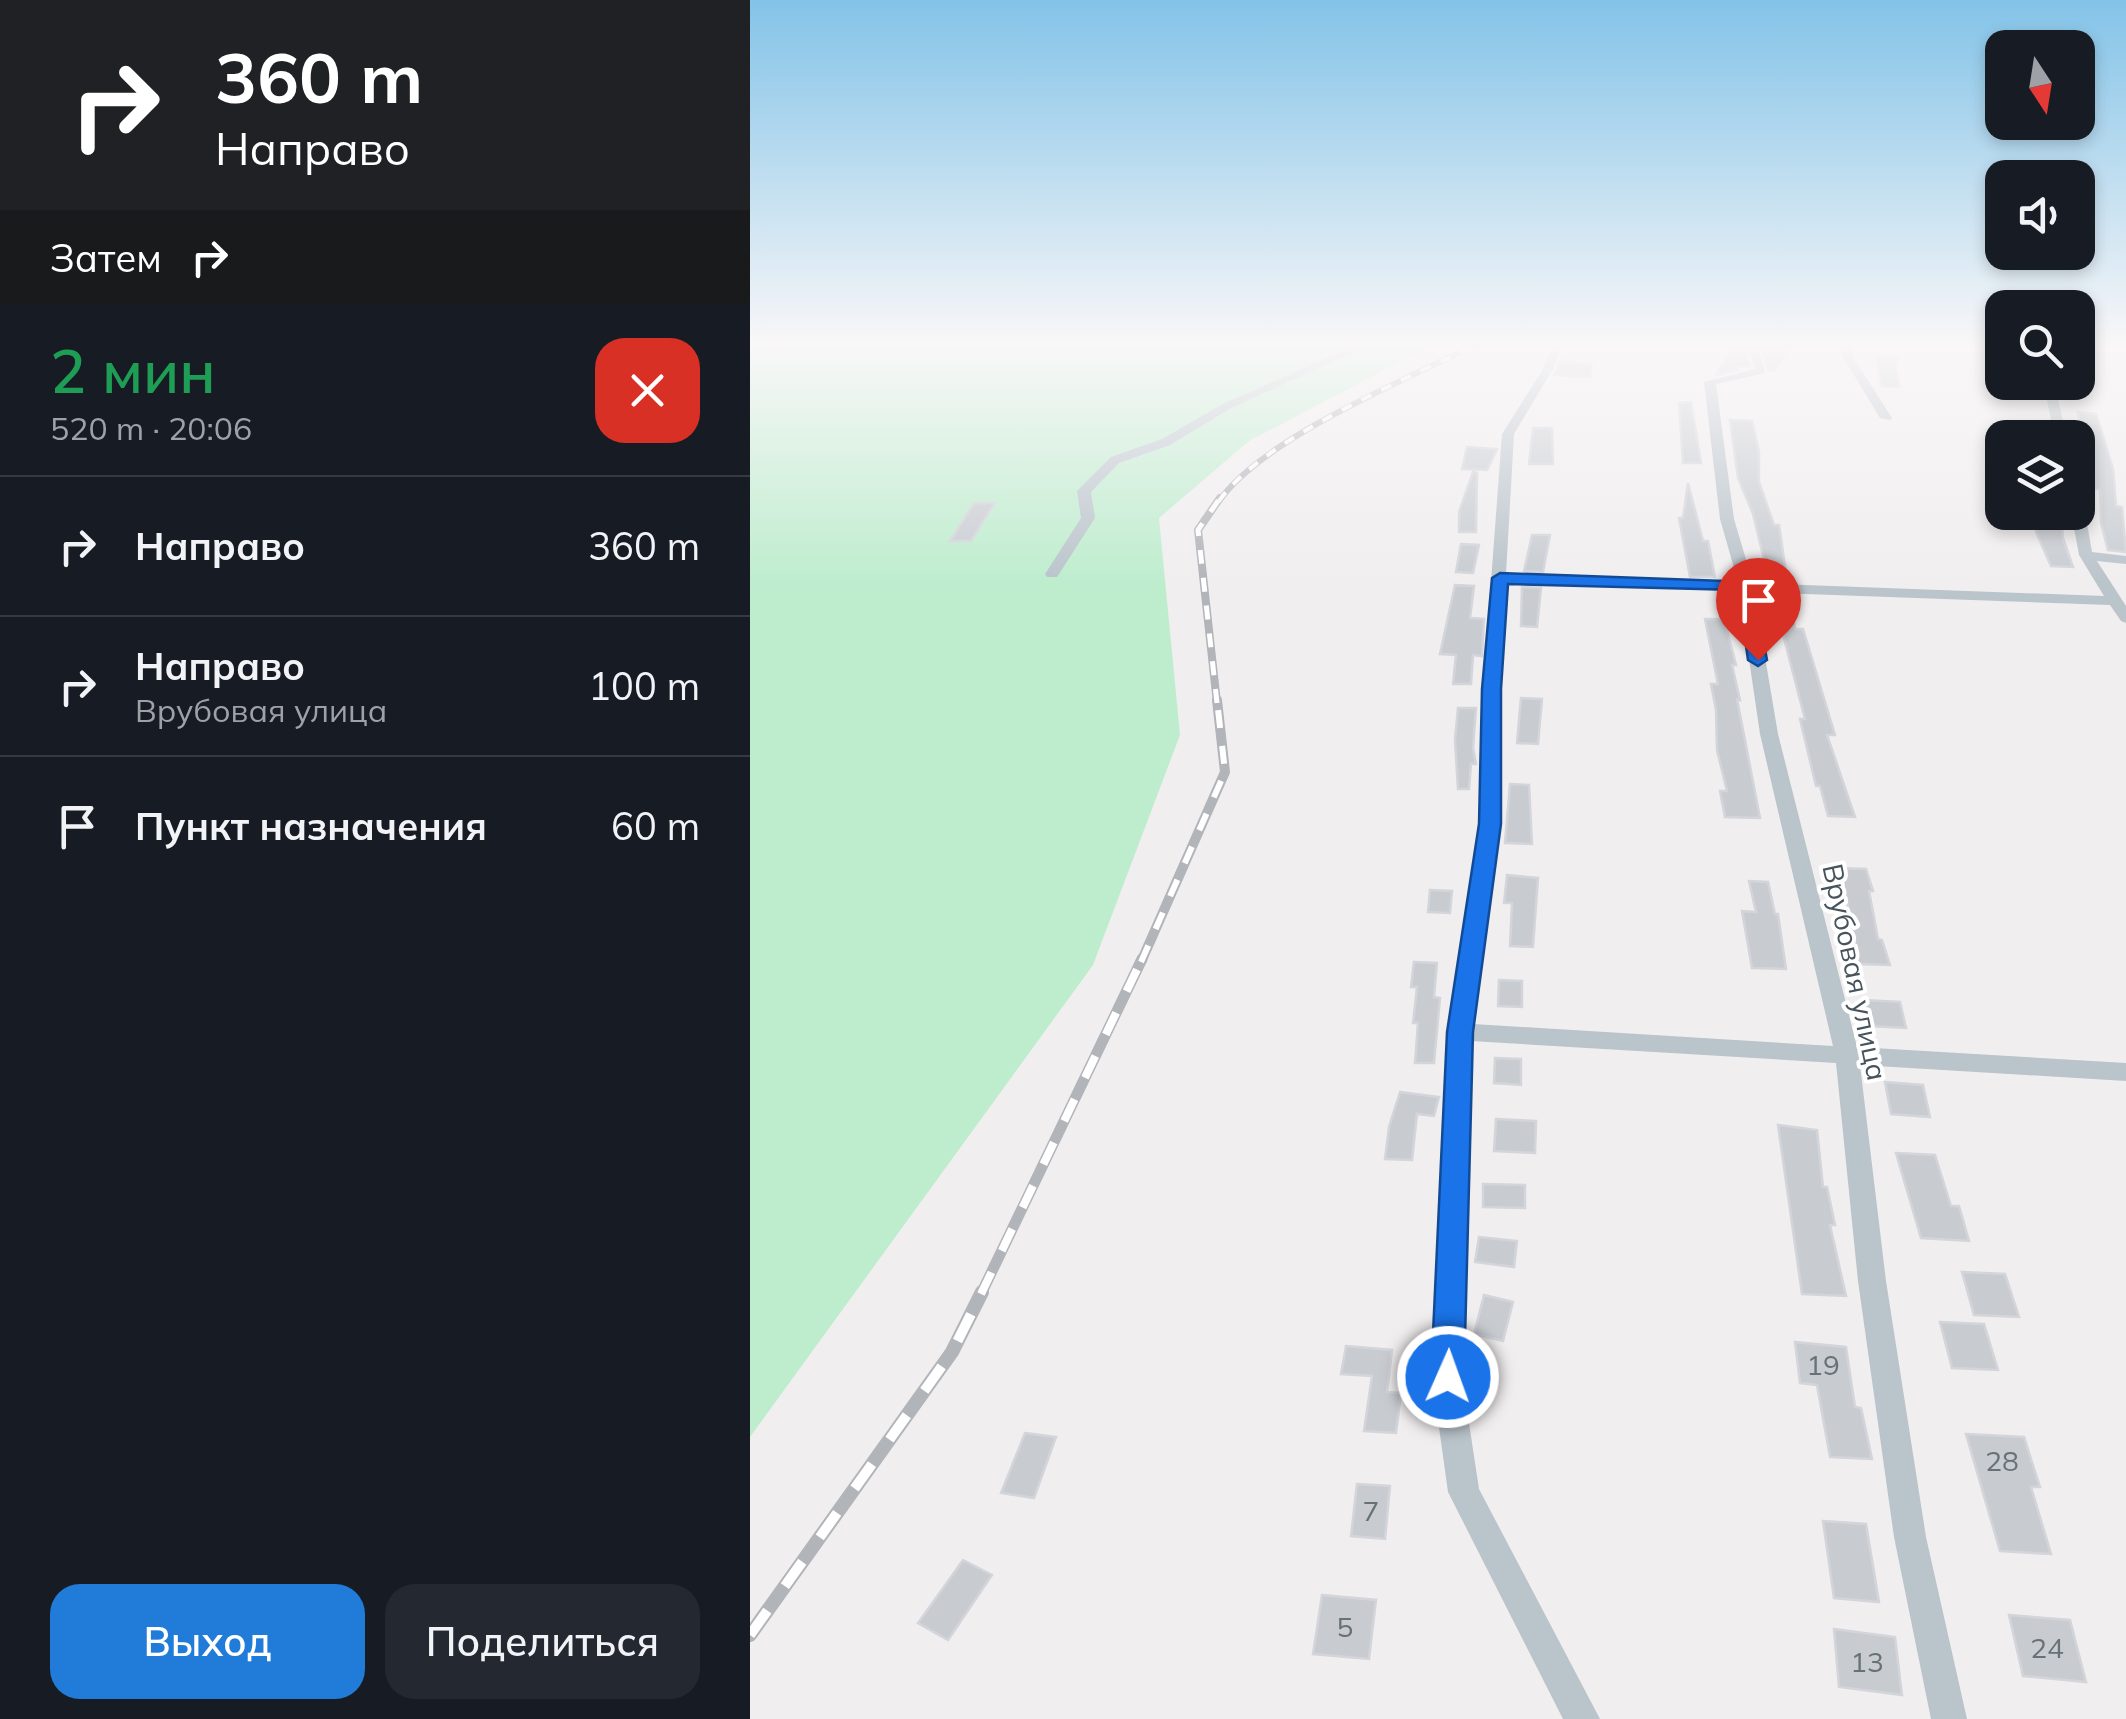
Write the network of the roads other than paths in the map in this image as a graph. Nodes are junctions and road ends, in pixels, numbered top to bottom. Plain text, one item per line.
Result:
1 (1200, 422) edge
2 (1515, 422) edge
3 (1715, 422) edge
4 (2081, 530) edge
5 (2086, 555) junction
6 (2126, 560) edge
7 (1052, 574) dead end
8 (1500, 578) junction
9 (1746, 586) junction
10 (2116, 601) junction
11 (2126, 618) edge
12 (1460, 1032) junction
13 (1847, 1056) junction
14 (2126, 1072) edge
15 (1582, 1719) edge
16 (1949, 1719) edge

1 - 7 street
2 - 8 street
3 - 9 street, Врубовая улица
4 - 5 street
5 - 6 street
5 - 10 street
8 - 9 street
8 - 12 street
9 - 10 street
9 - 13 street, Врубовая улица
10 - 11 street
12 - 13 street
12 - 15 street
13 - 14 street
13 - 16 street, Врубовая улица

